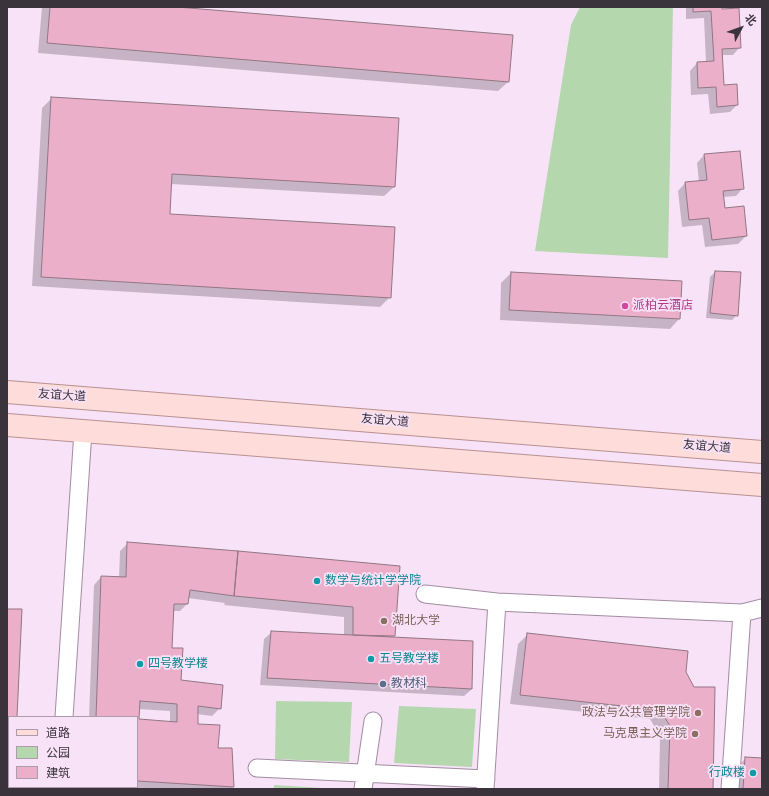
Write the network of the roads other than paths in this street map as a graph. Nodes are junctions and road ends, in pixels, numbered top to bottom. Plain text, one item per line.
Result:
1 (7, 392) edge
2 (7, 426) edge
3 (82, 431) junction
4 (762, 452) edge
5 (762, 485) edge
6 (425, 594) dead end
7 (497, 602) junction
8 (762, 608) edge
9 (742, 613) junction
10 (64, 716) edge
11 (373, 721) dead end
12 (257, 768) dead end
13 (364, 781) edge
14 (485, 784) edge
15 (730, 789) edge

1 - 4 main road, 友谊大道
2 - 3 main road
3 - 5 main road
3 - 10 street
6 - 7 street
7 - 9 street
7 - 14 street
8 - 9 street
9 - 15 street
11 - 13 street
12 - 13 street
13 - 14 street

